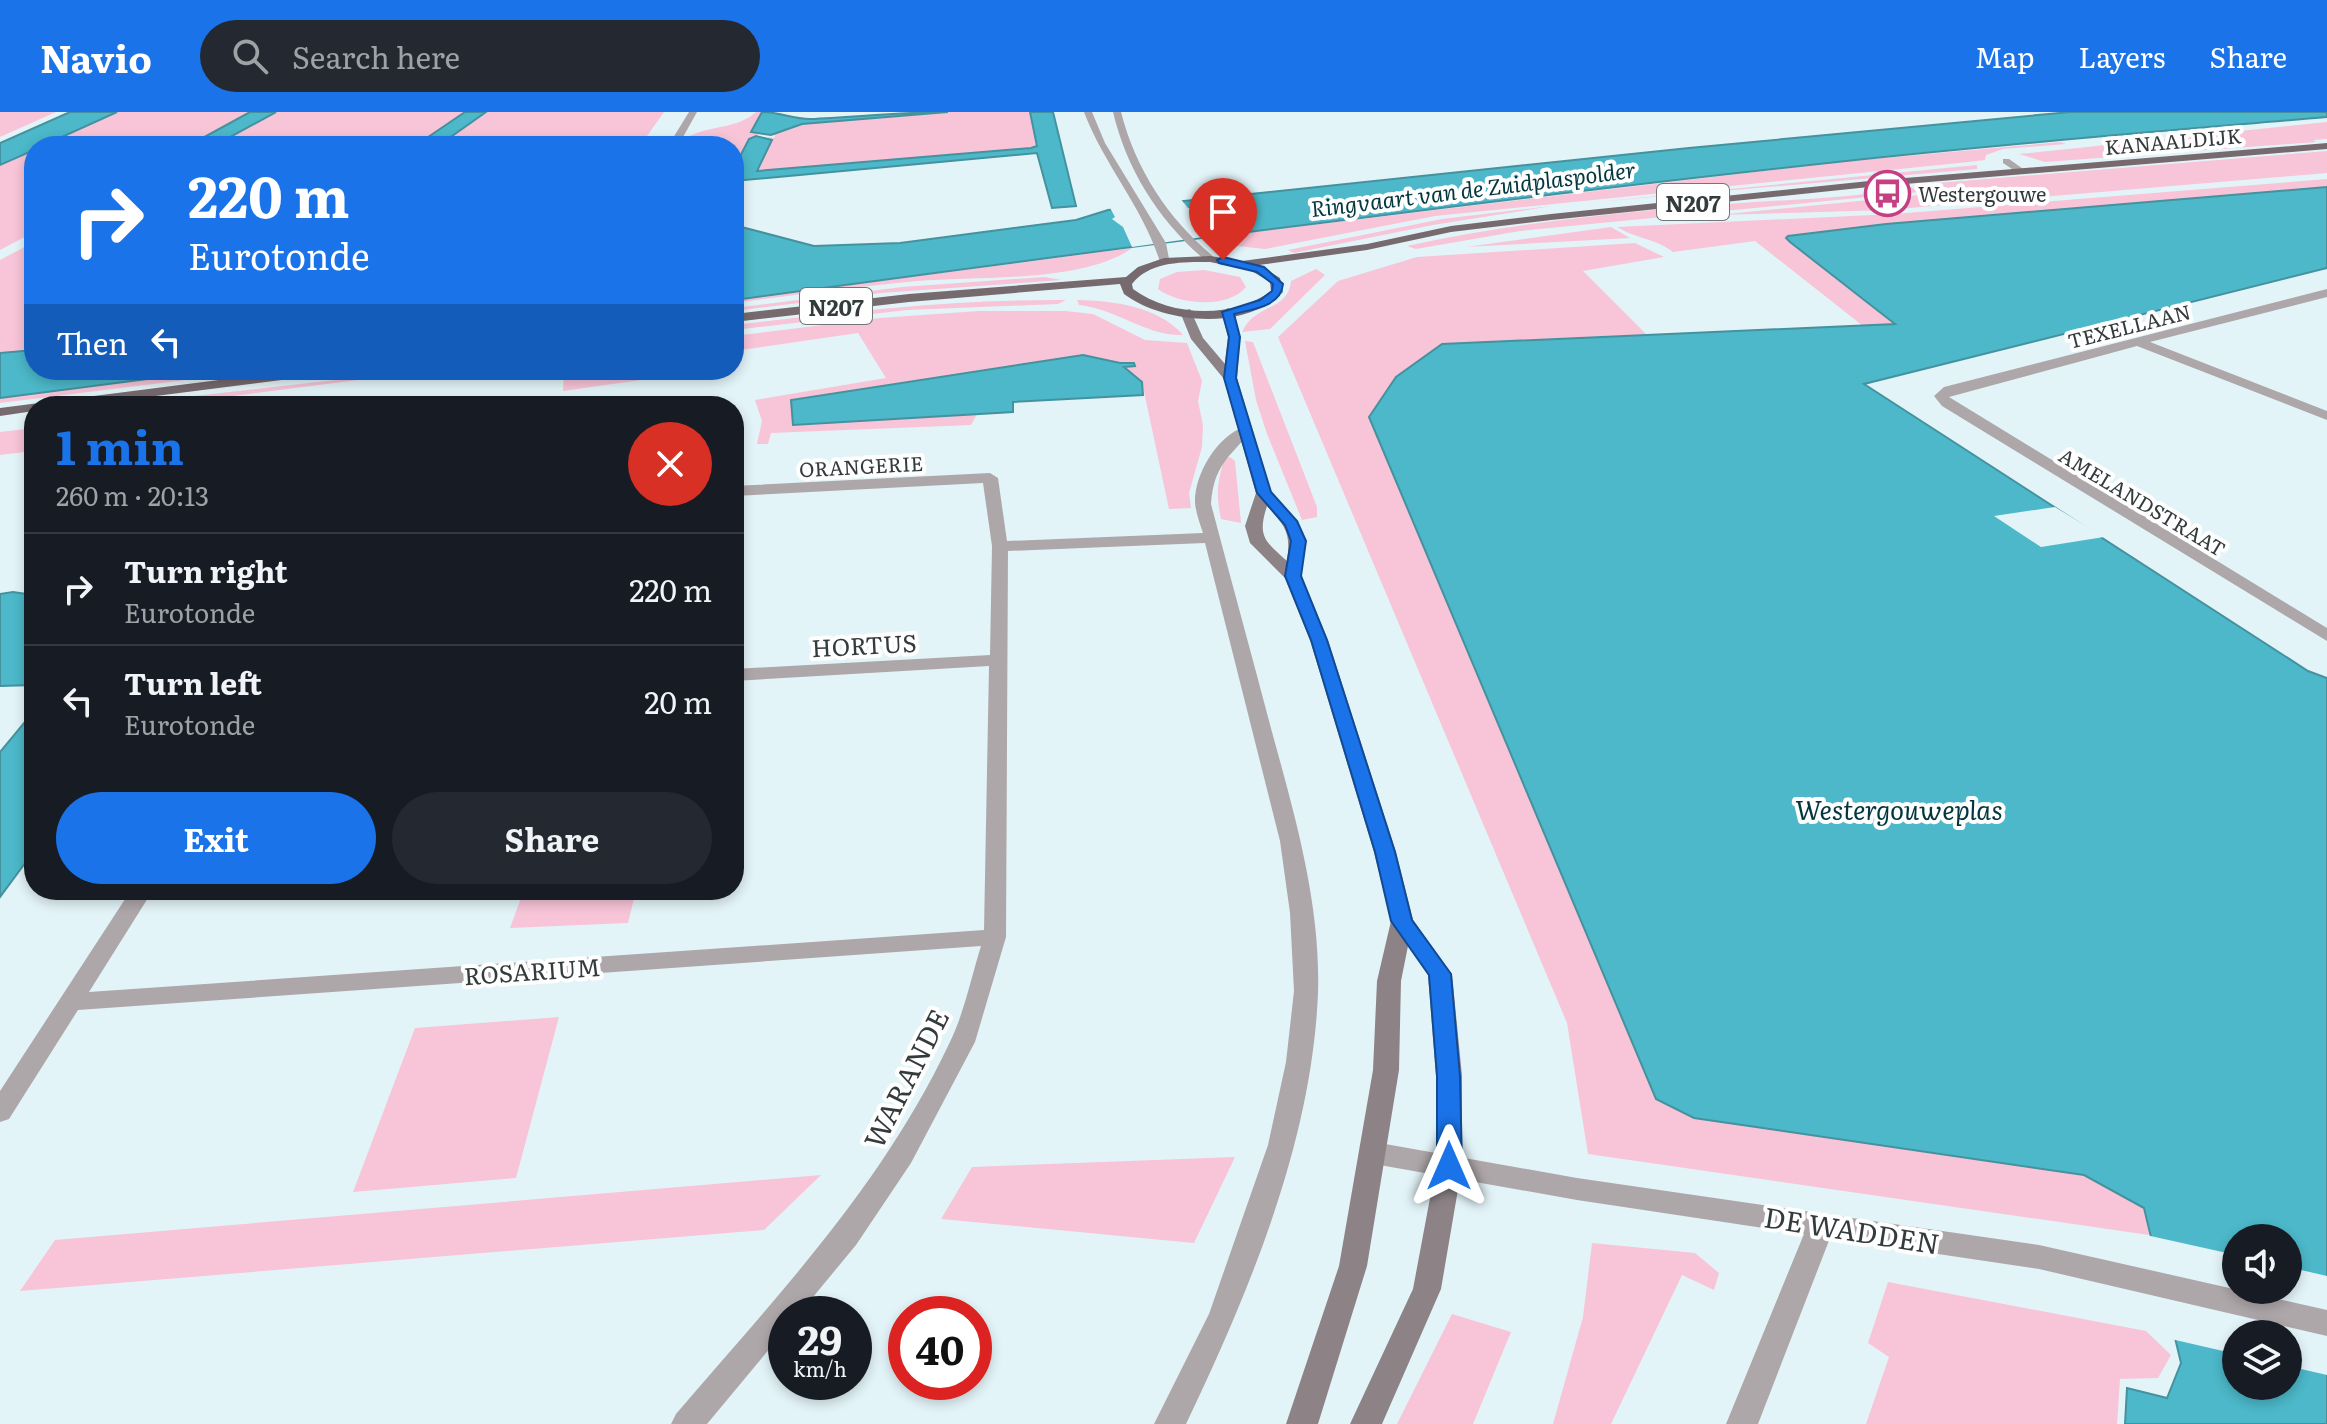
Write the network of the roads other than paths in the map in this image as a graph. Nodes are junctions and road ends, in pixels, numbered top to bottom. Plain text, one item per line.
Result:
1 (693, 112) edge
2 (1088, 112) edge
3 (1117, 112) edge
4 (679, 136) edge
5 (2327, 146) edge
6 (2006, 161) dead end
7 (2021, 171) junction
8 (1367, 247) junction
9 (1210, 259) junction
10 (1166, 262) junction
11 (1245, 264) junction
12 (1272, 276) junction
13 (1128, 280) junction
14 (2327, 293) edge
15 (1131, 295) junction
16 (938, 296) junction
17 (1186, 312) junction
18 (1228, 312) junction
19 (744, 317) edge
20 (2141, 343) junction
21 (1230, 378) junction
22 (250, 380) edge
23 (124, 396) edge
24 (1941, 396) joint
25 (24, 408) edge
26 (0, 412) edge
27 (2327, 416) edge
28 (1244, 431) junction
29 (990, 478) joint
30 (744, 490) edge
31 (1264, 493) junction
32 (1211, 538) junction
33 (1000, 546) junction
34 (1293, 576) junction
35 (2327, 636) edge
36 (998, 660) junction
37 (744, 674) edge
38 (136, 900) edge
39 (1402, 921) junction
40 (995, 937) junction
41 (70, 1002) junction
42 (0, 1112) edge
43 (1374, 1153) junction
44 (1449, 1166) junction
45 (1822, 1224) junction
46 (2327, 1323) edge
47 (687, 1424) edge
48 (1170, 1424) edge
49 (1302, 1424) edge
50 (1366, 1424) edge
51 (1742, 1424) edge

1 - 4 street
2 - 10 street
3 - 9 street
5 - 7 main road, KANAALDIJK / N207
6 - 7 street
7 - 8 main road, N207
8 - 11 main road, N207
8 - 12 main road, N207
9 - 10 main road, N207
9 - 11 main road, N207
10 - 13 main road, N207
11 - 12 main road, N207
12 - 18 main road, N207
13 - 15 main road
13 - 16 main road, N207
14 - 20 street, TEXELLAAN
15 - 16 main road, N207
15 - 17 main road, N207
16 - 19 main road, N207
17 - 18 main road, N207
17 - 21 street
18 - 21 street
20 - 24 street, TEXELLAAN
20 - 27 street
21 - 28 street
22 - 23 main road
24 - 35 street, AMELANDSTRAAT
25 - 26 main road
28 - 31 street
28 - 32 street
29 - 30 street, ORANGERIE
29 - 33 street, WARANDE
31 - 34 street
31 - 34 street
32 - 33 street
32 - 48 street
33 - 36 street, WARANDE
34 - 39 street
36 - 37 street, HORTUS
36 - 40 street, WARANDE
38 - 41 street
39 - 43 street
39 - 44 street
40 - 41 street, ROSARIUM
40 - 47 street, WARANDE
41 - 42 street
43 - 44 street, DE WADDEN
43 - 49 street
44 - 45 street, DE WADDEN
44 - 50 street
45 - 46 street, DE WADDEN
45 - 51 street

